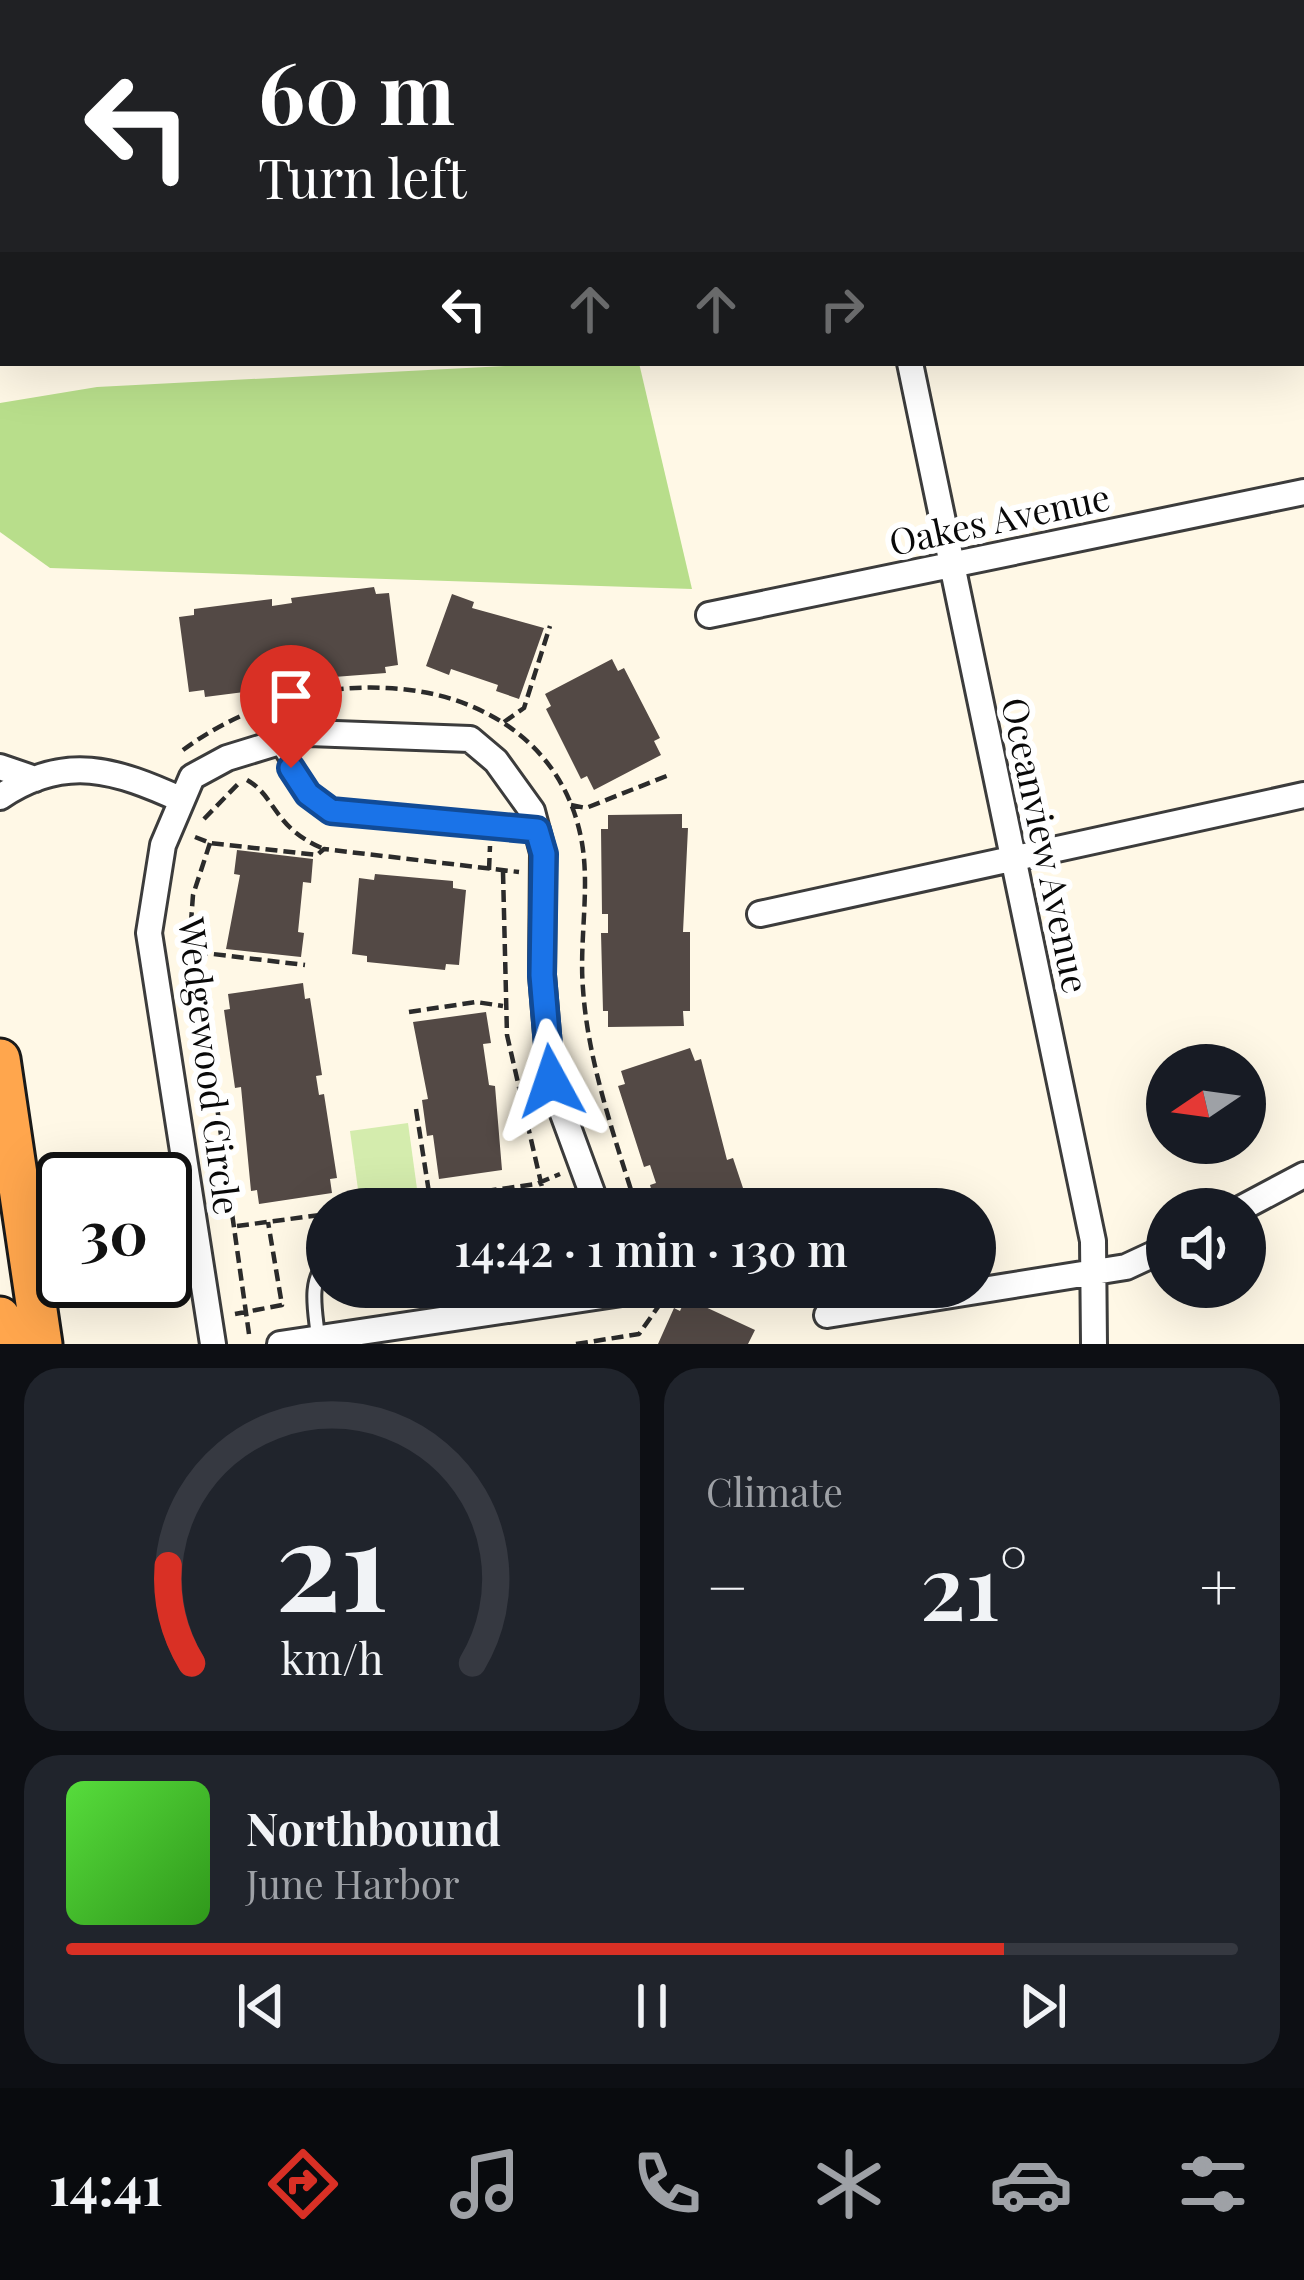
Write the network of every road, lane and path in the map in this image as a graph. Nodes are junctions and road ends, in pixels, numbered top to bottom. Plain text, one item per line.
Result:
1 (911, 366) edge
2 (1304, 493) edge
3 (952, 565) junction
4 (709, 615) dead end
5 (550, 626) dead end
6 (504, 722) junction
7 (275, 742) junction
8 (181, 752) dead end
9 (0, 767) edge
10 (668, 775) dead end
11 (35, 778) junction
12 (1304, 795) edge
13 (0, 797) edge
14 (182, 800) junction
15 (572, 805) junction
16 (491, 827) junction
17 (537, 830) junction
18 (210, 843) junction
19 (323, 849) junction
20 (1012, 857) junction
21 (489, 870) junction
22 (502, 872) junction
23 (543, 874) junction
24 (760, 914) dead end
25 (196, 952) junction
26 (305, 965) dead end
27 (503, 1006) junction
28 (409, 1012) dead end
29 (0, 1059) edge
30 (416, 1109) dead end
31 (581, 1169) junction
32 (1304, 1175) edge
33 (542, 1180) junction
34 (428, 1188) edge
35 (495, 1188) edge
36 (543, 1188) edge
37 (589, 1188) edge
38 (632, 1188) edge
39 (1266, 1195) edge
40 (306, 1217) edge
41 (268, 1222) junction
42 (237, 1226) junction
43 (1146, 1258) edge
44 (1095, 1273) junction
45 (316, 1308) edge
46 (521, 1308) edge
47 (657, 1308) edge
48 (248, 1312) junction
49 (827, 1315) dead end
50 (224, 1316) dead end
51 (0, 1317) edge
52 (249, 1334) dead end
53 (318, 1338) junction
54 (4, 1344) edge
55 (42, 1344) edge
56 (213, 1344) edge
57 (280, 1344) edge
58 (576, 1344) edge
59 (1094, 1344) edge

1 - 3 street, Oceanview Avenue
2 - 3 street, Oakes Avenue
3 - 4 street, Oakes Avenue
3 - 20 street, Oceanview Avenue
5 - 6 path
6 - 8 path
6 - 15 path
7 - 14 street, Wedgewood Circle
7 - 16 lane
7 - 17 street, Wedgewood Circle
9 - 11 street
10 - 15 path
11 - 13 street
11 - 14 street
12 - 20 street
14 - 56 street, Wedgewood Circle
15 - 38 path
16 - 17 lane
16 - 21 path
17 - 23 street, Wedgewood Circle
18 - 19 path
18 - 19 path
18 - 25 path
19 - 21 path
20 - 24 street
20 - 44 street, Oceanview Avenue
21 - 22 path
22 - 23 path
22 - 27 path
23 - 31 street, Wedgewood Circle
25 - 26 path
25 - 42 path
27 - 28 path
27 - 33 path
29 - 55 highway
30 - 34 path
31 - 33 path
31 - 37 street, Wedgewood Circle
32 - 39 street
33 - 35 path
33 - 36 path
40 - 41 path
41 - 42 path
41 - 48 path
42 - 48 path
43 - 44 street
44 - 49 street
44 - 59 street, Oceanview Avenue
45 - 53 lane
46 - 53 street
47 - 58 path
48 - 50 path
48 - 52 path
51 - 54 highway
53 - 57 street

